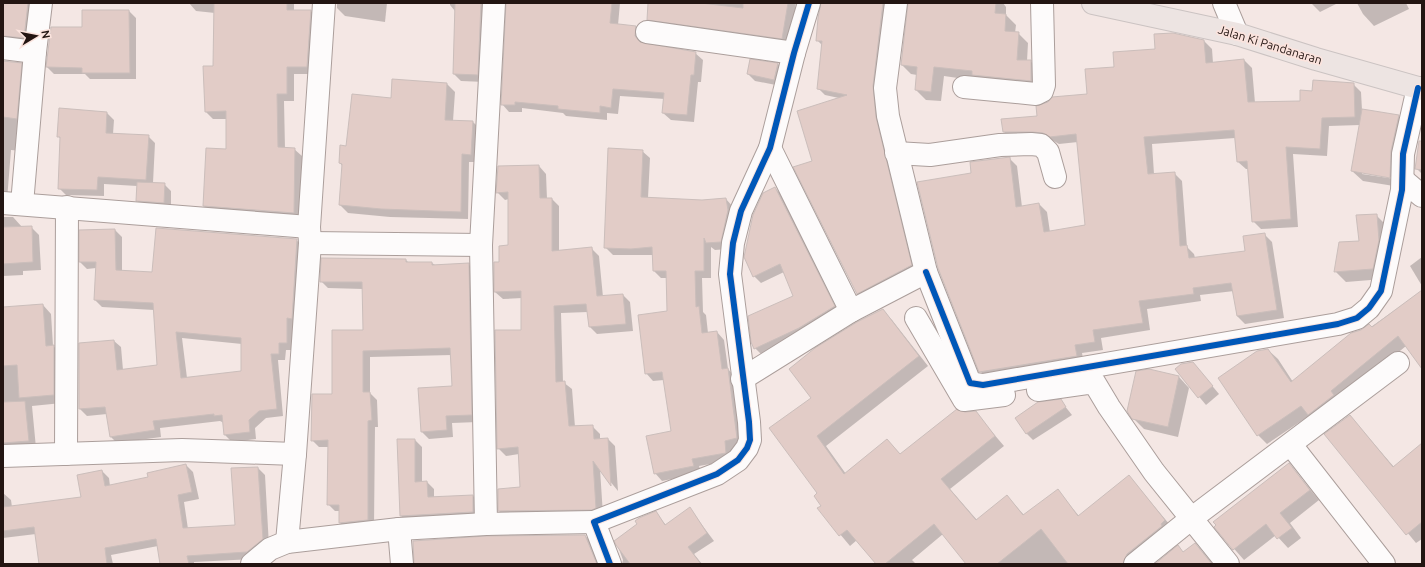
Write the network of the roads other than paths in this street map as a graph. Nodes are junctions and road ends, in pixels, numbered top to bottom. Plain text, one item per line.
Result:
1 (41, 3) edge
2 (324, 3) edge
3 (494, 3) edge
4 (810, 3) edge
5 (896, 3) edge
6 (1042, 3) edge
7 (1093, 3) edge
8 (1224, 3) edge
9 (647, 32) dead end
10 (1237, 34) junction
11 (3, 48) edge
12 (35, 52) junction
13 (794, 53) junction
14 (964, 87) dead end
15 (1420, 88) edge
16 (770, 148) junction
17 (896, 153) junction
18 (1055, 177) dead end
19 (1403, 180) junction
20 (1422, 196) edge
21 (12, 203) edge
22 (67, 208) junction
23 (310, 235) junction
24 (481, 246) junction
25 (926, 272) junction
26 (851, 311) junction
27 (916, 318) dead end
28 (1398, 363) dead end
29 (742, 379) junction
30 (1291, 445) junction
31 (66, 454) junction
32 (295, 454) junction
33 (3, 456) edge
34 (1192, 518) junction
35 (594, 522) junction
36 (486, 524) junction
37 (399, 529) junction
38 (287, 542) junction
39 (252, 564) edge
40 (402, 564) edge
41 (610, 564) edge
42 (1135, 564) edge
43 (1228, 564) edge
44 (1384, 564) edge

1 - 12 street
2 - 23 street
3 - 24 street
4 - 13 street
5 - 17 street
6 - 14 street
7 - 10 main road, Jalan Ki Pandanaran
8 - 10 street
9 - 13 street
10 - 15 main road, Jalan Ki Pandanaran
11 - 12 street
12 - 21 street
13 - 16 street
15 - 19 street
16 - 26 street
16 - 29 street
17 - 18 street
17 - 25 street
19 - 20 street
19 - 25 street
21 - 22 street
22 - 23 street
22 - 31 street
23 - 24 street
23 - 32 street
24 - 36 street
25 - 26 street
26 - 29 street
27 - 34 street
28 - 30 street
29 - 35 street
30 - 34 street
30 - 44 street
31 - 32 street
31 - 33 street
32 - 38 street
34 - 42 street
34 - 43 street
35 - 36 street
35 - 41 street
36 - 37 street
37 - 38 street
37 - 40 street
38 - 39 street

